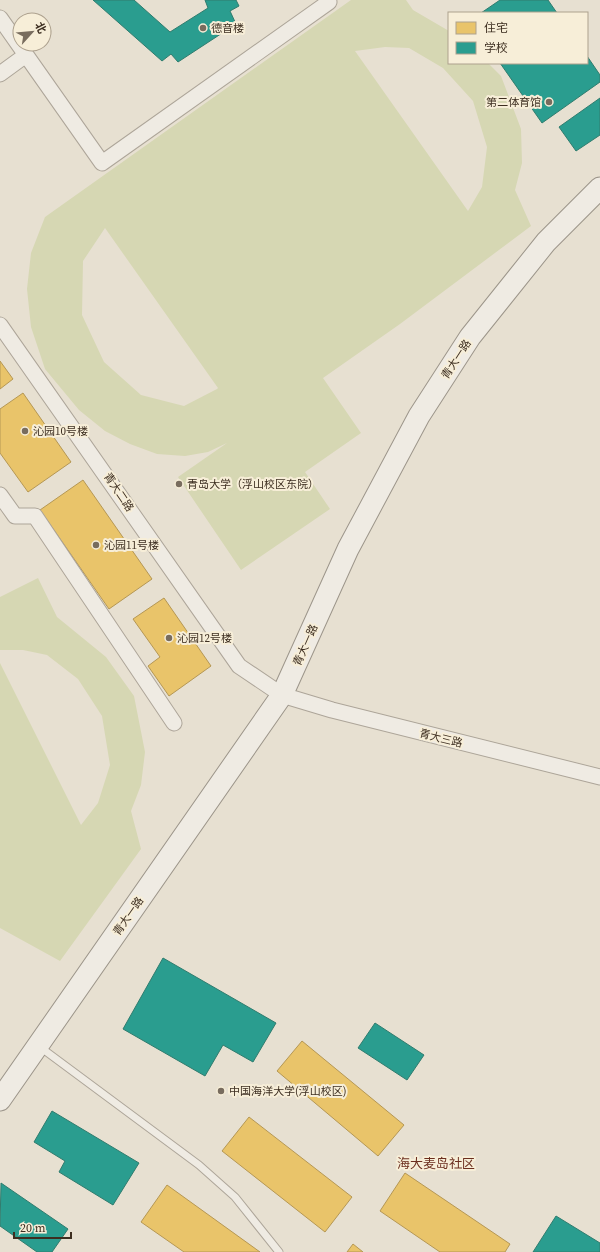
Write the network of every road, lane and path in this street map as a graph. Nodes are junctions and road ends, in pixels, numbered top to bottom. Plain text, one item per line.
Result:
1 (328, 0) edge
2 (0, 18) edge
3 (26, 55) junction
4 (0, 74) edge
5 (600, 188) edge
6 (0, 318) edge
7 (0, 325) edge
8 (0, 495) edge
9 (239, 666) junction
10 (282, 695) junction
11 (174, 723) dead end
12 (600, 777) edge
13 (38, 1045) junction
14 (0, 1100) edge
15 (279, 1252) edge

1 - 3 street
2 - 3 street
3 - 4 street
5 - 10 street, 青大一路
6 - 9 street, 青大二路
7 - 9 street
8 - 11 street
9 - 10 street, 青大三路
10 - 12 street, 青大三路
10 - 13 street, 青大一路
13 - 14 street, 青大一路
13 - 15 lane

